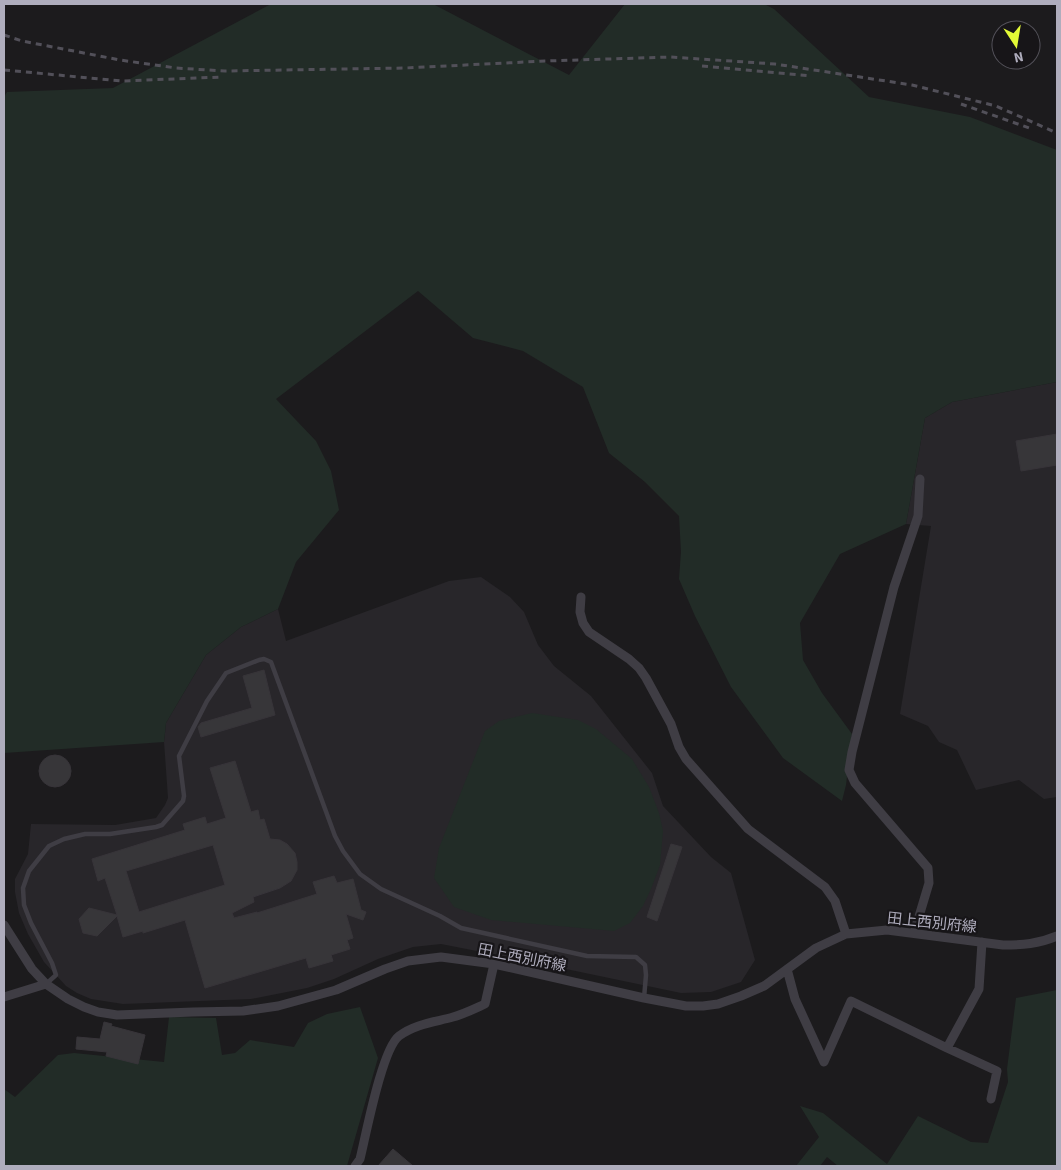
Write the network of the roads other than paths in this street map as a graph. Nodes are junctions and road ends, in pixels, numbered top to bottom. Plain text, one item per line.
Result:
1 (920, 479) dead end
2 (581, 597) dead end
3 (4, 925) edge
4 (914, 933) junction
5 (846, 934) junction
6 (1057, 936) edge
7 (982, 942) junction
8 (494, 964) junction
9 (787, 970) junction
10 (46, 984) junction
11 (4, 997) edge
12 (644, 998) junction
13 (948, 1048) junction
14 (991, 1099) dead end
15 (355, 1166) edge

1 - 4 street
2 - 5 street
3 - 10 street, 田上西別府線
4 - 5 street, 田上西別府線
4 - 7 street, 田上西別府線
5 - 9 street, 田上西別府線
6 - 7 street, 田上西別府線
7 - 13 street
8 - 10 street, 田上西別府線
8 - 12 street, 田上西別府線
8 - 15 street
9 - 12 street, 田上西別府線
9 - 13 street
10 - 11 street
10 - 12 lane
13 - 14 street

